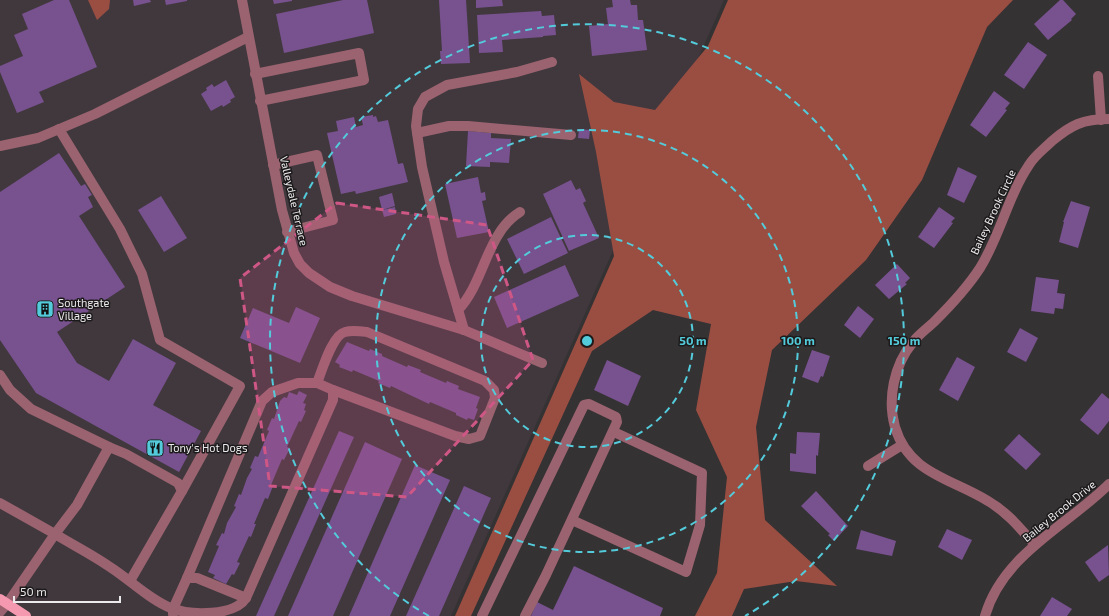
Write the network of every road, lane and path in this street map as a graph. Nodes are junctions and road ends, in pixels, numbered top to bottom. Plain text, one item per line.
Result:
1 (242, 0) edge
2 (248, 37) junction
3 (552, 62) dead end
4 (255, 74) junction
5 (1098, 76) dead end
6 (260, 101) junction
7 (1105, 120) edge
8 (59, 129) junction
9 (418, 133) junction
10 (571, 135) dead end
11 (0, 146) edge
12 (273, 165) junction
13 (520, 212) dead end
14 (287, 232) junction
15 (458, 310) junction
16 (464, 330) junction
17 (542, 362) dead end
18 (0, 375) edge
19 (317, 383) junction
20 (333, 390) junction
21 (614, 432) junction
22 (902, 445) junction
23 (109, 447) junction
24 (868, 466) dead end
25 (1109, 484) edge
26 (182, 491) junction
27 (0, 503) edge
28 (572, 520) junction
29 (55, 534) junction
30 (1034, 544) junction
31 (187, 578) junction
32 (130, 581) junction
33 (246, 598) junction
34 (4, 602) edge
35 (0, 612) edge
36 (173, 612) edge
37 (4, 616) edge
38 (26, 616) edge
39 (482, 616) edge
40 (525, 616) edge
41 (985, 616) edge

1 - 2 street, Valleydale Terrace
2 - 4 street, Valleydale Terrace
2 - 8 street
3 - 9 street
4 - 6 street, Valleydale Terrace
4 - 6 street
5 - 7 street, Bailey Brook Circle
6 - 12 street, Valleydale Terrace
7 - 22 street, Bailey Brook Circle
8 - 11 street
8 - 26 street
9 - 10 street
9 - 15 street
12 - 14 street, Valleydale Terrace
12 - 14 street
13 - 15 street
14 - 16 street, Valleydale Terrace
15 - 16 street
16 - 17 street, Valleydale Terrace
18 - 23 street
19 - 20 street
19 - 20 street
19 - 31 street
20 - 33 street
21 - 28 street
21 - 28 street
21 - 39 street
22 - 24 street
22 - 30 street, Bailey Brook Circle
23 - 26 street
23 - 29 street
25 - 30 street, Bailey Brook Drive
26 - 32 street
27 - 29 street
28 - 40 street
29 - 32 street
29 - 34 street
30 - 41 street, Bailey Brook Drive
31 - 33 street
31 - 36 street
32 - 36 street
33 - 36 street
34 - 35 street
34 - 37 street
34 - 38 main road

